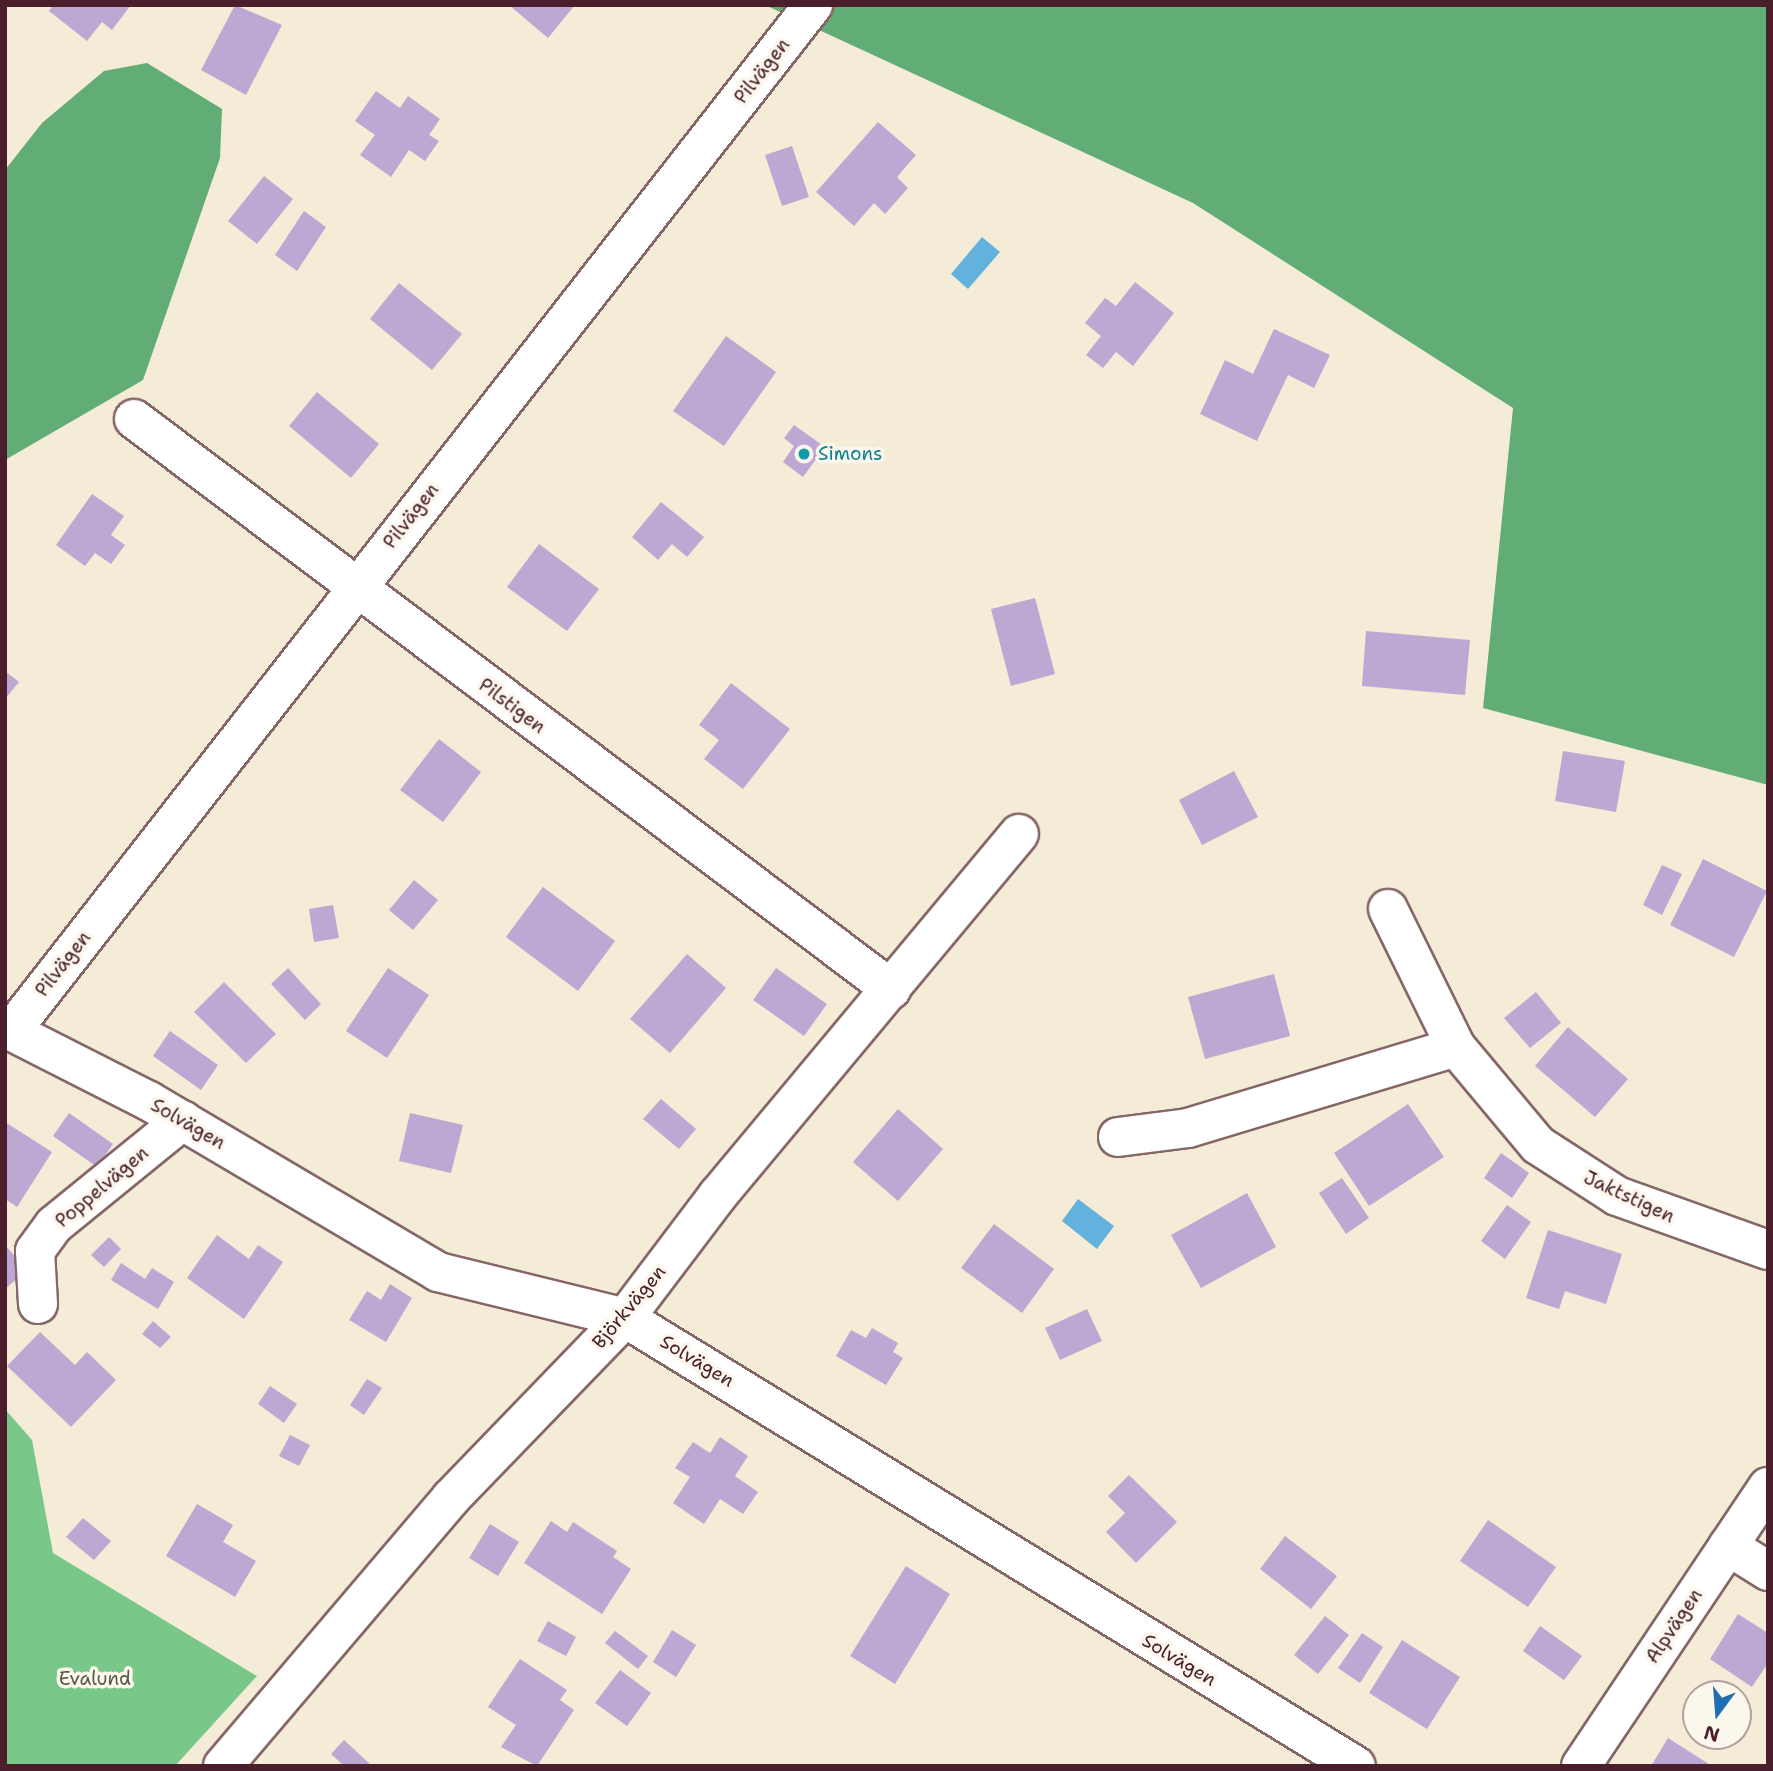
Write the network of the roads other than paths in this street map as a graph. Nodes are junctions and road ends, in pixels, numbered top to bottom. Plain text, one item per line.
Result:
1 (813, 5) edge
2 (134, 419) dead end
3 (356, 587) junction
4 (1019, 834) dead end
5 (1388, 909) dead end
6 (891, 989) junction
7 (8, 1029) edge
8 (1456, 1047) junction
9 (183, 1120) junction
10 (1118, 1137) dead end
11 (1768, 1250) edge
12 (38, 1304) dead end
13 (625, 1318) junction
14 (1768, 1488) edge
15 (1728, 1546) junction
16 (1768, 1571) edge
17 (223, 1766) edge
18 (1356, 1766) edge
19 (1581, 1766) edge

1 - 3 street, Pilvägen
2 - 3 street, Pilstigen
3 - 6 street, Pilstigen
3 - 7 street, Pilvägen
4 - 6 street, Björkvägen
5 - 8 street, Jaktstigen
6 - 13 street, Björkvägen
7 - 9 street, Solvägen
8 - 10 street
8 - 11 street, Jaktstigen
9 - 12 street, Poppelvägen
9 - 13 street, Solvägen
13 - 17 street, Björkvägen
13 - 18 street, Solvägen
14 - 15 street, Alpvägen
15 - 16 street
15 - 19 street, Alpvägen

